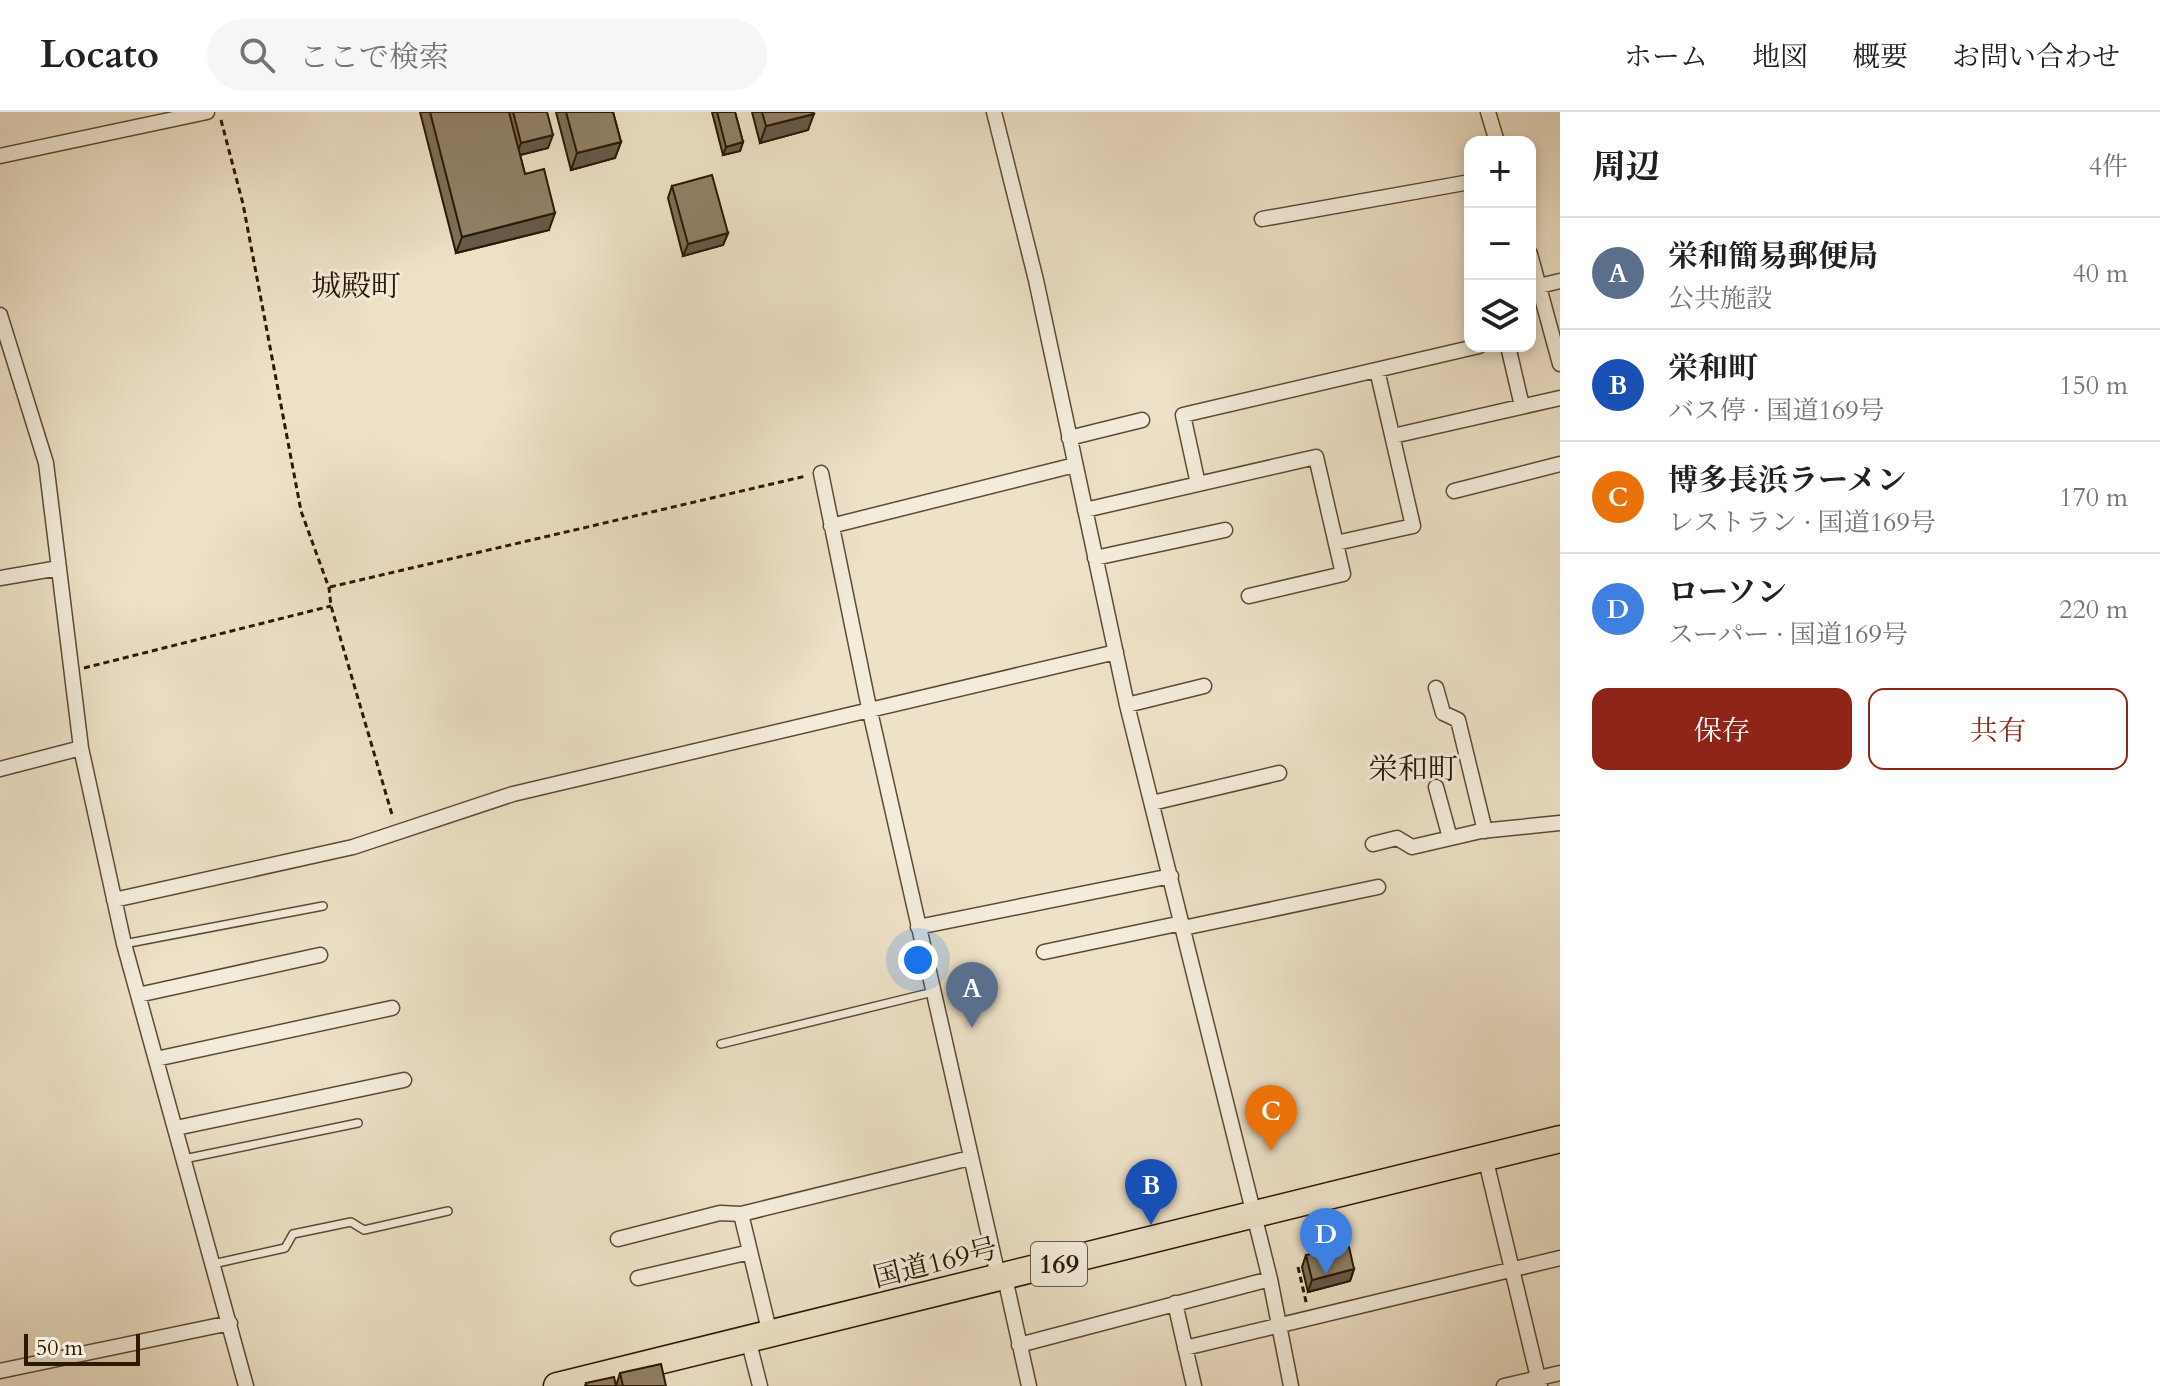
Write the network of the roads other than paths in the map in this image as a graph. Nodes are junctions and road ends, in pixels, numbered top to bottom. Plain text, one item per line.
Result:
1 (207, 112) edge
2 (994, 112) edge
3 (1488, 112) edge
4 (1495, 136) edge
5 (0, 156) edge
6 (1464, 183) edge
7 (1262, 219) dead end
8 (1536, 275) edge
9 (1560, 281) edge
10 (1539, 286) junction
11 (0, 315) edge
12 (1464, 350) edge
13 (1509, 352) edge
14 (1560, 364) edge
15 (1377, 370) junction
16 (1560, 398) edge
17 (1522, 406) junction
18 (1142, 420) dead end
19 (1393, 436) junction
20 (1069, 438) junction
21 (1560, 464) edge
22 (1075, 465) junction
23 (821, 473) road end
24 (1198, 484) junction
25 (1454, 491) dead end
26 (1085, 510) junction
27 (831, 526) junction
28 (1225, 530) dead end
29 (1336, 543) junction
30 (1095, 558) junction
31 (59, 568) junction
32 (0, 578) edge
33 (1249, 596) dead end
34 (1116, 652) junction
35 (1204, 686) dead end
36 (1436, 688) dead end
37 (1127, 705) junction
38 (871, 712) junction
39 (81, 748) junction
40 (0, 769) edge
41 (1279, 773) dead end
42 (1436, 787) dead end
43 (1152, 803) junction
44 (1560, 823) edge
45 (1485, 831) junction
46 (1450, 838) junction
47 (1373, 844) dead end
48 (1171, 876) junction
49 (1378, 887) dead end
50 (114, 900) junction
51 (323, 906) dead end
52 (1182, 925) junction
53 (918, 927) junction
54 (124, 944) junction
55 (1044, 952) dead end
56 (320, 955) dead end
57 (933, 992) junction
58 (138, 995) junction
59 (392, 1008) dead end
60 (721, 1044) dead end
61 (156, 1059) junction
62 (404, 1080) dead end
63 (358, 1123) dead end
64 (176, 1128) junction
65 (1560, 1139) edge
66 (1485, 1157) junction
67 (970, 1158) junction
68 (184, 1159) junction
69 (448, 1211) dead end
70 (1254, 1213) junction
71 (741, 1214) junction
72 (618, 1239) dead end
73 (750, 1252) junction
74 (1560, 1258) edge
75 (213, 1264) junction
76 (1512, 1269) junction
77 (638, 1278) dead end
78 (1002, 1279) junction
79 (1270, 1279) junction
80 (1175, 1303) junction
81 (230, 1323) junction
82 (1281, 1324) junction
83 (759, 1336) junction
84 (1019, 1345) junction
85 (1185, 1348) junction
86 (0, 1371) edge
87 (1560, 1373) edge
88 (1539, 1382) edge
89 (246, 1386) edge
90 (557, 1386) edge
91 (760, 1386) edge
92 (1029, 1386) edge
93 (1194, 1386) edge
94 (1291, 1386) edge
95 (1504, 1386) edge

1 - 5 street
2 - 20 street
3 - 4 street
6 - 7 street
8 - 10 street
9 - 10 street
10 - 14 street
11 - 31 street
12 - 15 street
13 - 17 street
15 - 19 street
15 - 24 street
16 - 17 street
17 - 19 street
18 - 20 street
19 - 29 street
20 - 22 street
21 - 25 street
22 - 26 street
22 - 27 street
23 - 27 street
24 - 26 street
24 - 29 street
26 - 30 street
27 - 38 street
28 - 30 street
29 - 33 street
30 - 34 street
31 - 32 street
31 - 39 street
34 - 37 street
34 - 38 street
35 - 37 street
36 - 45 street
37 - 43 street
38 - 50 street
38 - 53 street
39 - 40 street
39 - 50 street
41 - 43 street
42 - 46 street
43 - 48 street
44 - 45 street
45 - 46 street
46 - 47 street
48 - 52 street
48 - 53 street
49 - 52 street
50 - 54 street
51 - 54 lane
52 - 55 street
52 - 70 street
53 - 57 street
54 - 58 street
56 - 58 street
57 - 60 lane
57 - 67 street
58 - 61 street
59 - 61 street
61 - 64 street
62 - 64 street
63 - 68 lane
64 - 68 street
65 - 66 highway, 国道169号 / 169
66 - 70 highway, 国道169号 / 169
66 - 76 street
67 - 71 street
67 - 78 street
68 - 75 street
69 - 75 lane
70 - 78 highway, 国道169号 / 169
70 - 79 street
71 - 72 street
71 - 73 street
73 - 77 street
73 - 83 street
74 - 76 street
75 - 81 street
76 - 82 street
76 - 88 street
78 - 83 highway, 国道169号 / 169
78 - 84 street
79 - 80 street
79 - 82 street
80 - 84 street
80 - 85 street
81 - 86 street
81 - 89 street
82 - 85 street
82 - 94 street
83 - 90 highway, 国道169号 / 169
83 - 91 street
84 - 92 street
85 - 93 street
87 - 88 street
88 - 95 street

